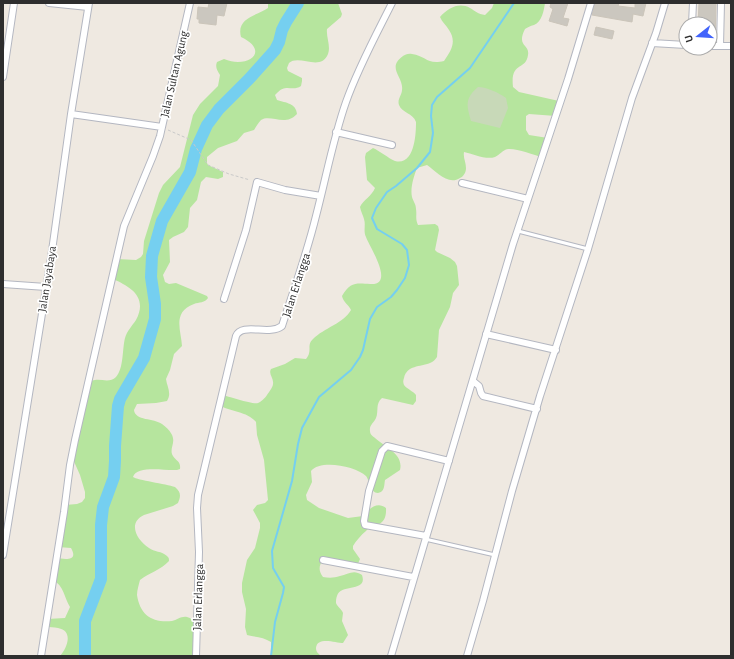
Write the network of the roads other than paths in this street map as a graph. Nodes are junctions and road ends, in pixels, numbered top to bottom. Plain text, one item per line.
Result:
1 (14, 3) edge
2 (49, 3) edge
3 (190, 3) edge
4 (392, 3) edge
5 (591, 3) edge
6 (666, 3) edge
7 (693, 3) edge
8 (721, 3) edge
9 (88, 5) edge
10 (692, 16) edge
11 (652, 43) junction
12 (678, 45) edge
13 (720, 46) joint
14 (731, 46) edge
15 (3, 77) edge
16 (71, 114) junction
17 (162, 127) junction
18 (336, 132) junction
19 (392, 145) dead end
20 (462, 183) dead end
21 (321, 196) junction
22 (528, 199) junction
23 (518, 231) junction
24 (588, 249) junction
25 (3, 284) edge
26 (46, 287) junction
27 (224, 299) dead end
28 (486, 334) junction
29 (556, 350) junction
30 (473, 381) junction
31 (537, 409) junction
32 (449, 460) junction
33 (426, 537) junction
34 (3, 555) edge
35 (495, 555) junction
36 (323, 560) dead end
37 (413, 577) junction
38 (41, 656) edge
39 (196, 656) edge
40 (203, 656) edge
41 (391, 656) edge
42 (467, 656) edge

1 - 15 street
2 - 9 street
3 - 17 street, Jalan Sultan Agung
4 - 18 street, Jalan Erlangga
5 - 22 street
6 - 11 street
7 - 10 street
8 - 13 street
9 - 16 street, Jalan Jayabaya
11 - 12 street
11 - 24 street
13 - 14 street
16 - 17 street, Jalan Sultan Agung
16 - 26 street, Jalan Jayabaya
17 - 38 street
18 - 19 street
18 - 21 street, Jalan Erlangga
20 - 22 street
21 - 27 street
21 - 39 street, Jalan Erlangga
22 - 23 street
23 - 24 lane
23 - 28 street
24 - 29 street
25 - 26 street
26 - 34 street, Jalan Jayabaya
28 - 29 street
28 - 30 street
29 - 31 street
30 - 31 street
30 - 32 street
31 - 35 street
32 - 33 street
32 - 33 street
33 - 35 lane
33 - 37 street
35 - 42 street
36 - 37 street
37 - 41 street
39 - 40 street

